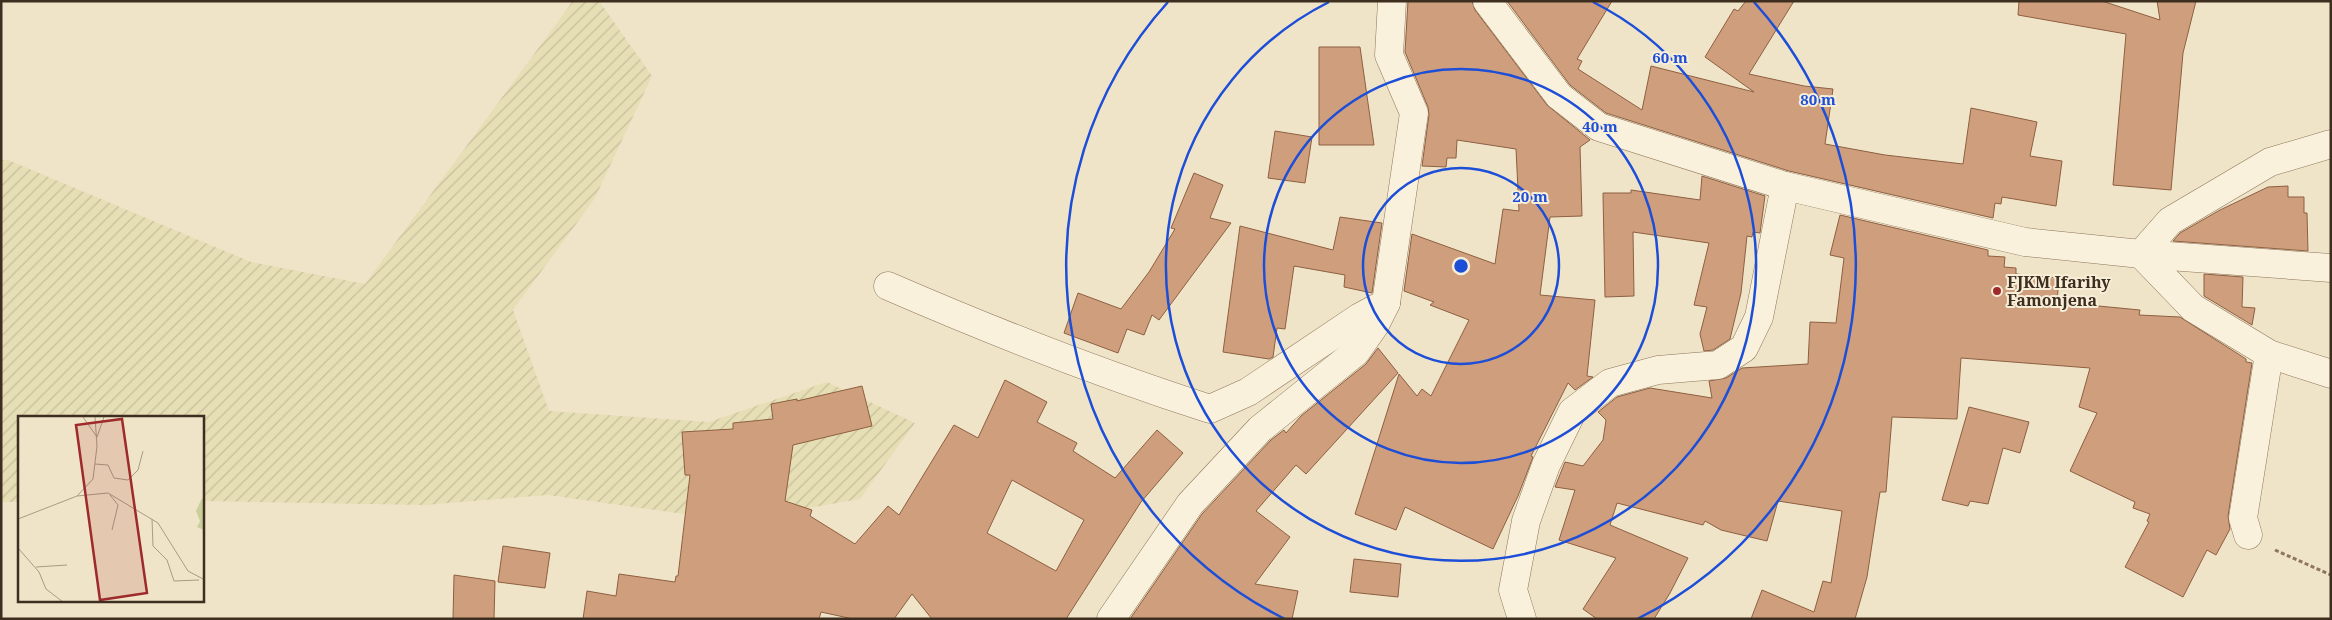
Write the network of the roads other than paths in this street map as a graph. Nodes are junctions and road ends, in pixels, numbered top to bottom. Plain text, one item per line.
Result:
1 (1392, 1) edge
2 (1487, 1) edge
3 (2331, 144) edge
4 (1785, 186) junction
5 (2141, 254) junction
6 (2331, 268) edge
7 (888, 286) dead end
8 (1386, 302) junction
9 (2269, 354) junction
10 (2331, 374) edge
11 (2248, 535) road end
12 (1111, 619) edge
13 (1522, 619) edge

1 - 8 street
2 - 4 street
3 - 5 street
4 - 5 street
4 - 13 street
5 - 6 street
5 - 9 street
7 - 8 street
8 - 12 street
9 - 10 street
9 - 11 street

